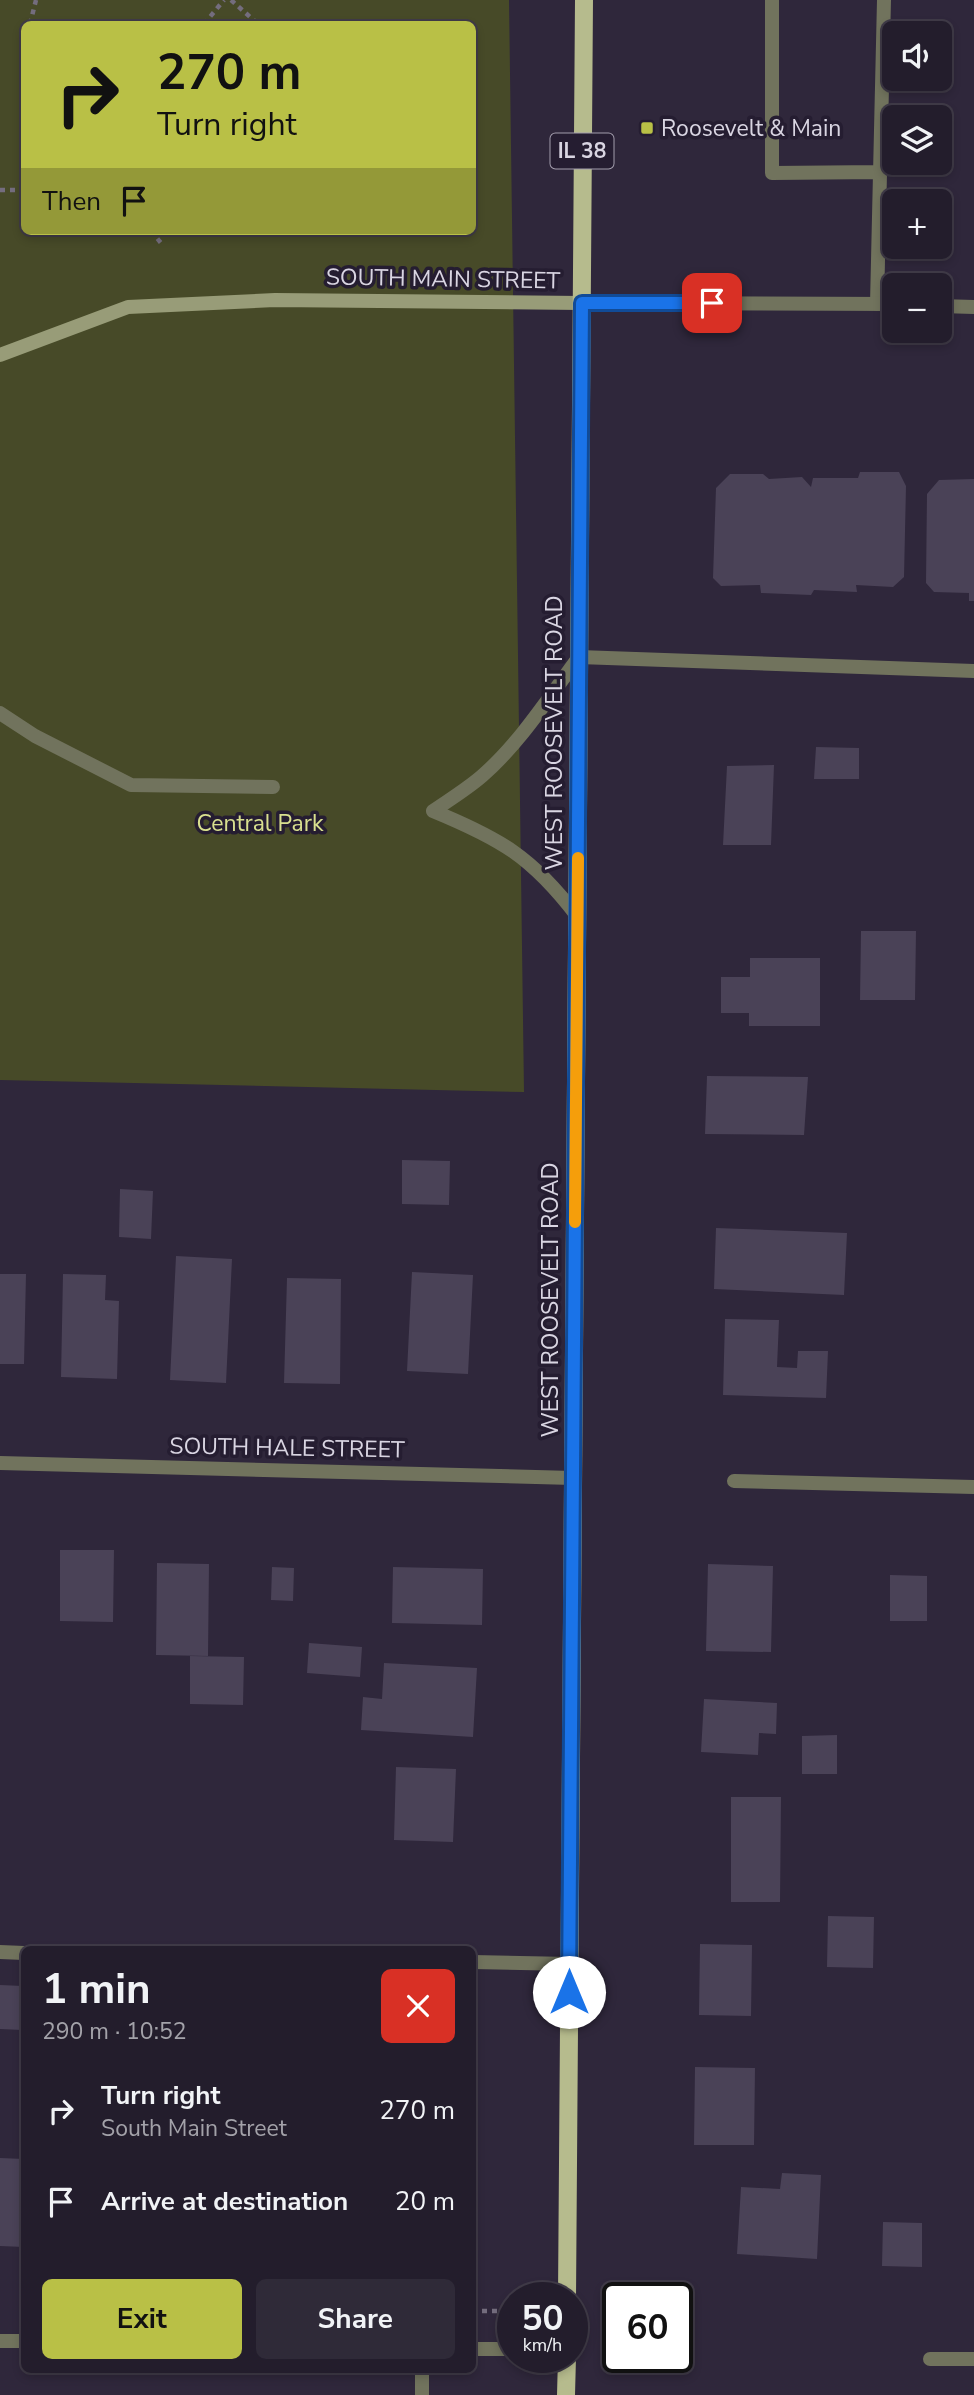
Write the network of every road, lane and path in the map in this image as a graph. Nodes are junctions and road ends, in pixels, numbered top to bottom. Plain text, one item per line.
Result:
1 (36, 0) edge
2 (224, 0) edge
3 (231, 0) edge
4 (584, 0) edge
5 (772, 0) edge
6 (884, 0) edge
7 (31, 21) edge
8 (206, 21) edge
9 (255, 21) edge
10 (880, 172) junction
11 (481, 186) dead end
12 (476, 187) edge
13 (0, 190) edge
14 (21, 190) edge
15 (154, 235) edge
16 (161, 243) dead end
17 (582, 303) junction
18 (877, 304) junction
19 (882, 304) edge
20 (952, 306) edge
21 (974, 307) edge
22 (0, 355) edge
23 (579, 657) junction
24 (974, 671) edge
25 (0, 713) edge
26 (273, 787) dead end
27 (577, 916) junction
28 (0, 1463) edge
29 (573, 1478) junction
30 (734, 1481) dead end
31 (974, 1487) edge
32 (0, 1952) edge
33 (21, 1953) edge
34 (476, 1962) edge
35 (570, 1964) junction
36 (567, 2282) edge
37 (476, 2311) edge
38 (497, 2311) edge
39 (0, 2341) edge
40 (21, 2341) edge
41 (476, 2349) edge
42 (497, 2349) edge
43 (930, 2358) dead end
44 (974, 2359) edge
45 (422, 2373) edge
46 (567, 2373) edge
47 (422, 2395) edge
48 (566, 2395) edge

1 - 7 path
2 - 8 path
3 - 9 path
4 - 17 main road, IL 38
5 - 10 street
6 - 10 street
10 - 18 street
11 - 12 path
13 - 14 path
15 - 16 path
17 - 18 street, SOUTH MAIN STREET
17 - 22 street, SOUTH MAIN STREET
17 - 23 main road, WEST ROOSEVELT ROAD / IL 38
18 - 19 street, SOUTH MAIN STREET
20 - 21 street
23 - 24 street
23 - 27 main road, WEST ROOSEVELT ROAD / IL 38
23 - 27 street
25 - 26 street
27 - 29 main road, WEST ROOSEVELT ROAD / IL 38
28 - 29 street, SOUTH HALE STREET
29 - 35 main road, WEST ROOSEVELT ROAD / IL 38
30 - 31 street
32 - 33 street
34 - 35 street
35 - 36 main road, WEST ROOSEVELT ROAD / IL 38
37 - 38 path
39 - 40 street
41 - 42 street
43 - 44 street
45 - 47 street
46 - 48 main road

